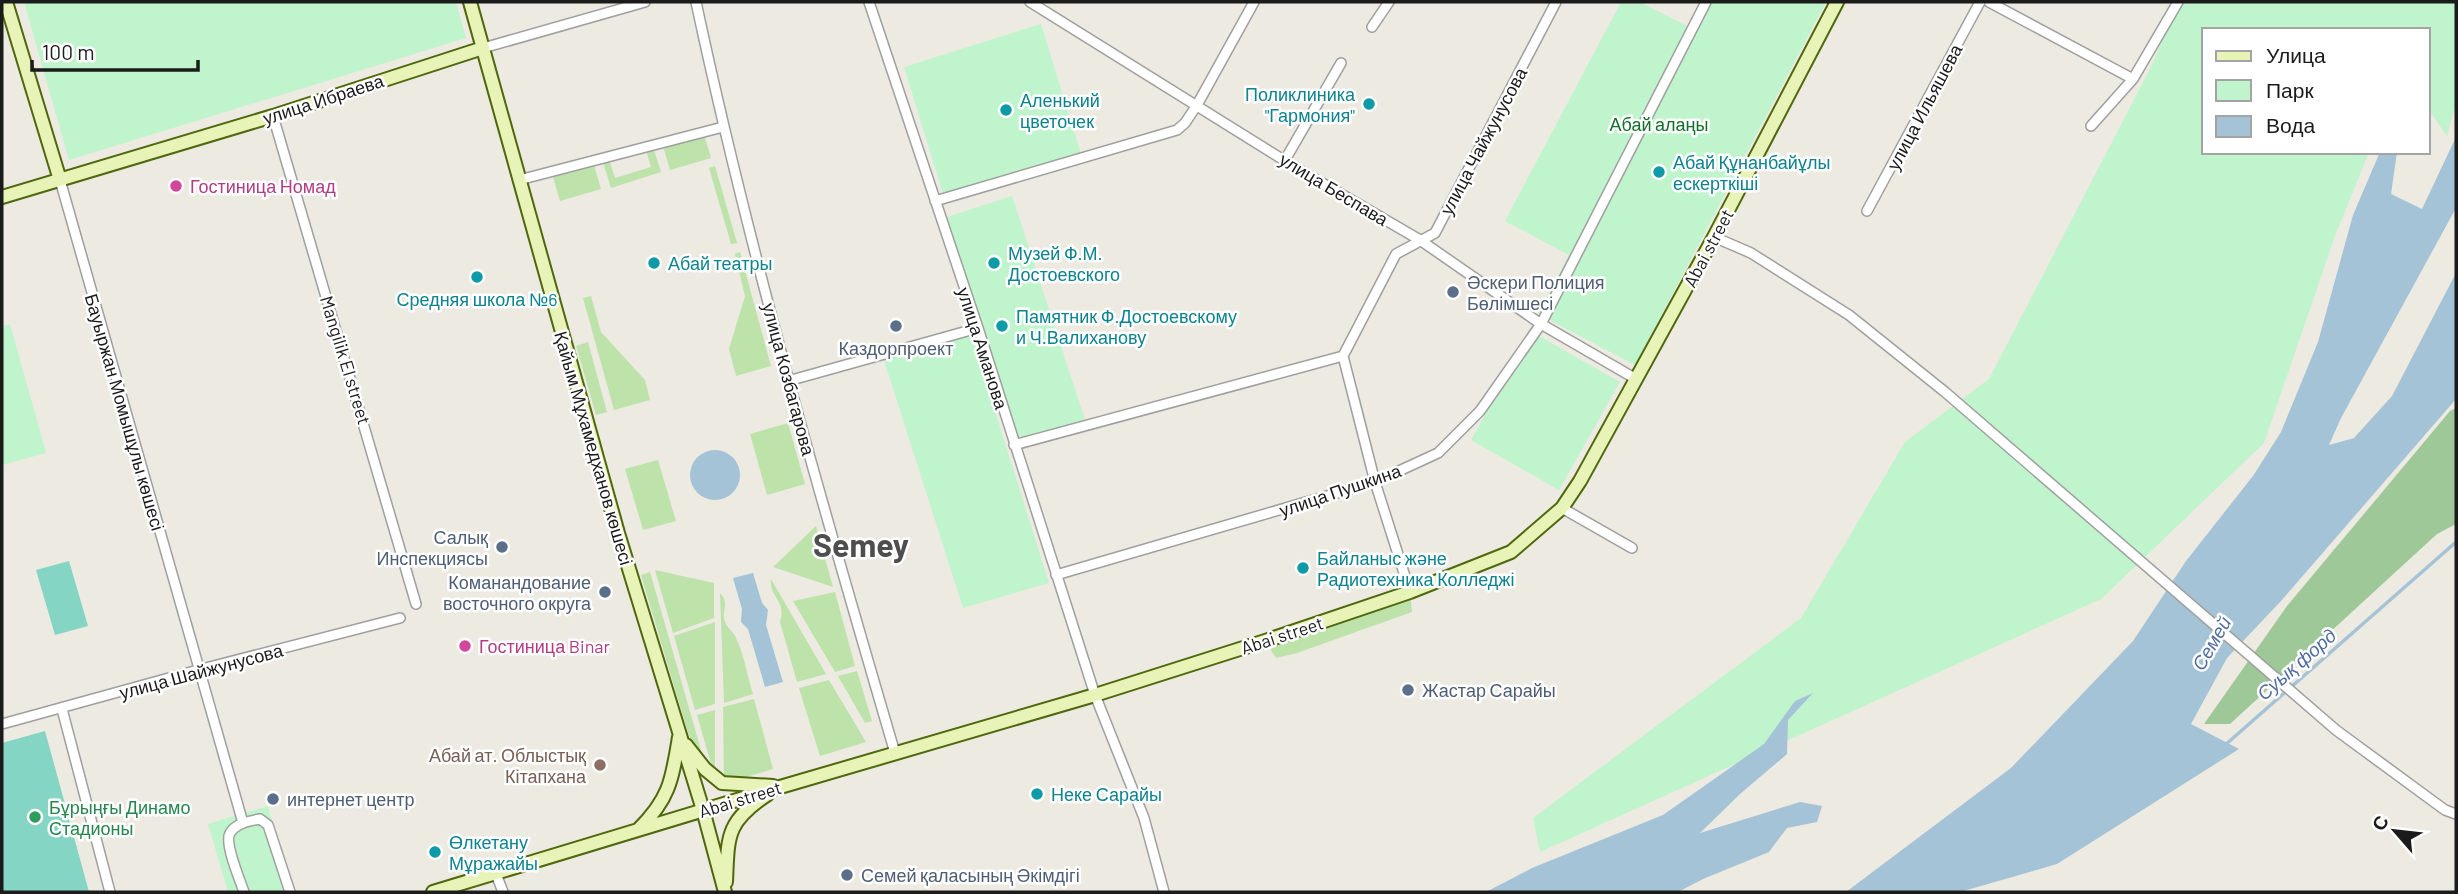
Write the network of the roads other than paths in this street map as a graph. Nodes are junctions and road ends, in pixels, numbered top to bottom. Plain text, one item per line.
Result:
1 (6, 2) edge
2 (470, 2) edge
3 (645, 2) edge
4 (696, 2) edge
5 (869, 2) edge
6 (1030, 2) edge
7 (1254, 2) edge
8 (1389, 2) edge
9 (1556, 2) edge
10 (1706, 2) edge
11 (1838, 2) edge
12 (1980, 2) edge
13 (1989, 2) edge
14 (2178, 2) edge
15 (1372, 27) dead end
16 (483, 48) junction
17 (1341, 62) dead end
18 (2133, 79) junction
19 (1198, 105) junction
20 (273, 116) junction
21 (2091, 126) dead end
22 (723, 127) junction
23 (1285, 160) junction
24 (60, 180) junction
25 (519, 180) junction
26 (2, 197) edge
27 (935, 201) junction
28 (1867, 211) dead end
29 (1714, 237) junction
30 (1420, 240) junction
31 (1541, 324) junction
32 (978, 328) junction
33 (1343, 356) junction
34 (1636, 379) junction
35 (788, 381) junction
36 (1014, 445) junction
37 (1375, 482) junction
38 (1562, 508) junction
39 (1632, 548) dead end
40 (1056, 575) junction
41 (1410, 592) junction
42 (416, 604) dead end
43 (400, 618) dead end
44 (198, 670) junction
45 (1096, 695) junction
46 (62, 709) junction
47 (2, 724) edge
48 (680, 738) junction
49 (895, 753) junction
50 (780, 787) junction
51 (703, 810) junction
52 (2456, 814) edge
53 (243, 823) junction
54 (636, 832) junction
55 (496, 874) junction
56 (724, 891) edge
57 (110, 892) edge
58 (244, 892) edge
59 (290, 892) edge
60 (433, 892) edge
61 (503, 892) edge
62 (1164, 892) edge

1 - 24 main road, Бауыржан Момышұлы көшесі
2 - 16 main road, Қайым Мұхамедханов көшесі
3 - 16 street, улица Ибраева
4 - 22 street, улица Козбагарова
5 - 27 street, улица Аманова
6 - 19 street, улица Беспава
7 - 19 street
8 - 15 street
9 - 30 street, улица Чайжунусова
10 - 31 street, улица Пушкина
11 - 29 main road, Abai street
12 - 28 street, улица Ильяшева
13 - 18 street
14 - 18 street
16 - 20 main road, улица Ибраева
16 - 25 main road, Қайым Мұхамедханов көшесі
17 - 23 street
18 - 21 street
19 - 23 street, улица Беспава
19 - 27 street
20 - 24 main road, улица Ибраева
20 - 42 street, Mangilik El street
22 - 25 street
22 - 35 street, улица Козбагарова
23 - 30 street, улица Беспава
24 - 26 main road, улица Ибраева
24 - 44 street, Бауыржан Момышұлы көшесі
25 - 48 main road, Қайым Мұхамедханов көшесі
27 - 32 street, улица Аманова
29 - 34 main road, Abai street
29 - 52 street
30 - 31 street, улица Беспава
30 - 33 street, улица Чайжунусова
31 - 34 street, улица Беспава
31 - 37 street, улица Пушкина
32 - 35 street
32 - 36 street, улица Аманова
33 - 36 street
33 - 37 street
34 - 38 main road, Abai street
35 - 49 street, улица Козбагарова
36 - 40 street, улица Аманова
37 - 40 street, улица Пушкина
37 - 41 street
38 - 39 street
38 - 41 main road, Abai street
40 - 45 street, улица Аманова
41 - 45 main road, Abai street
43 - 44 street, улица Шайжунусова
44 - 46 street, улица Шайжунусова
44 - 53 street, Бауыржан Момышұлы көшесі
45 - 49 main road, Abai street
45 - 62 street, улица Аманова
46 - 47 street, улица Шайжунусова
46 - 57 street
48 - 50 main road
48 - 51 main road, Қайым Мұхамедханов көшесі
48 - 54 main road
49 - 50 main road, Abai street
50 - 51 main road, Abai street
50 - 56 main road
51 - 54 main road, Abai street
51 - 56 main road, Қайым Мұхамедханов көшесі
53 - 58 street
53 - 59 street
54 - 55 main road, Abai street
55 - 60 main road, Abai street
55 - 61 street

